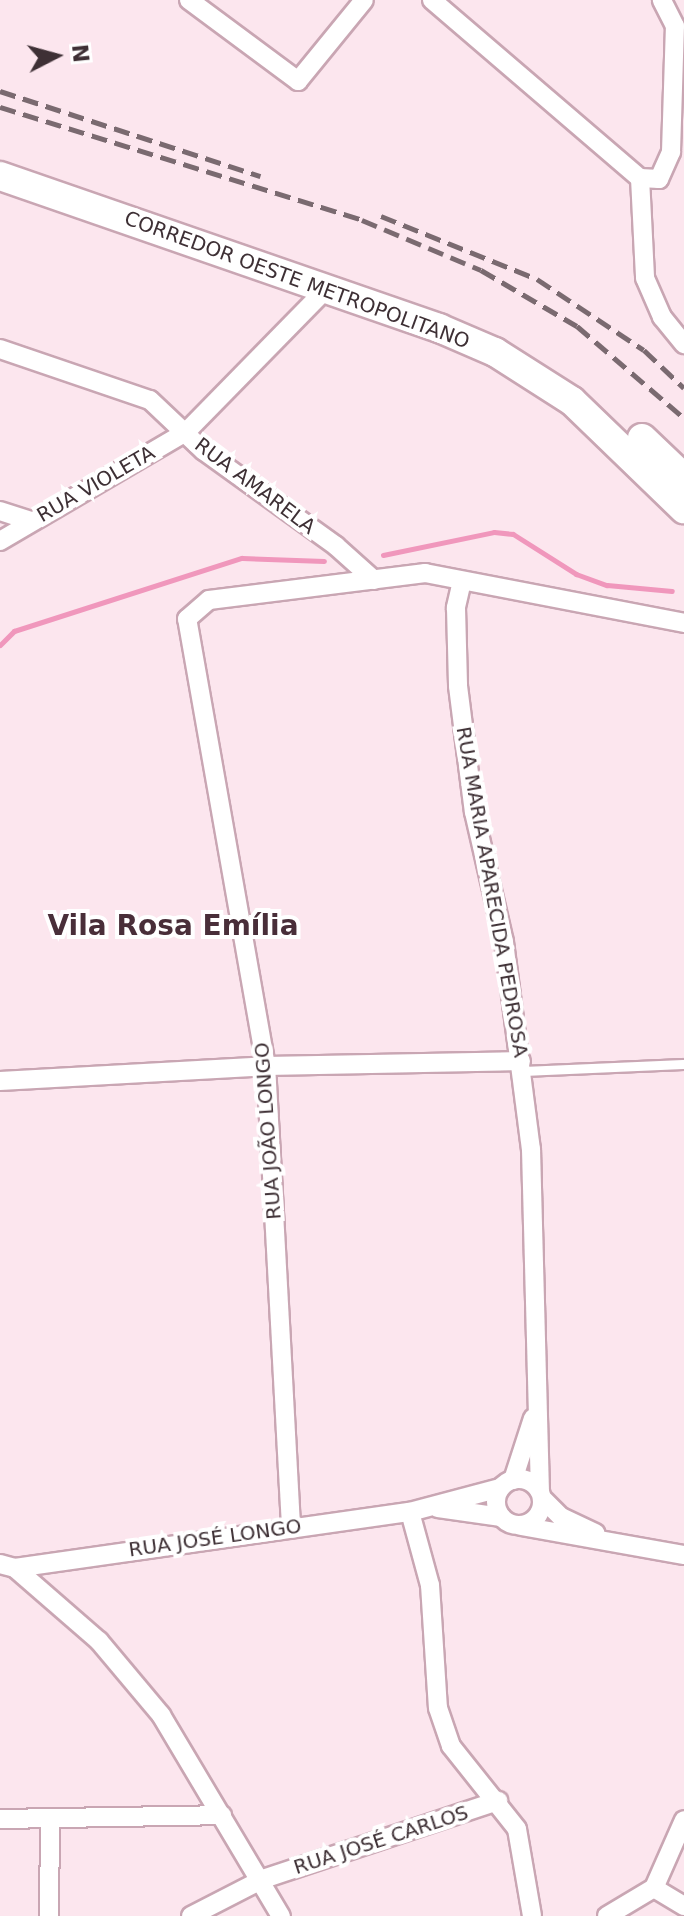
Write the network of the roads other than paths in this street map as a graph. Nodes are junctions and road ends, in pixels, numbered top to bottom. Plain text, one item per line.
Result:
1 (189, 0) edge
2 (364, 0) edge
3 (432, 0) edge
4 (662, 0) edge
5 (0, 163) edge
6 (0, 176) edge
7 (640, 178) junction
8 (326, 289) junction
9 (684, 344) edge
10 (0, 349) edge
11 (186, 432) junction
12 (684, 478) edge
13 (684, 509) edge
14 (0, 511) edge
15 (30, 521) junction
16 (0, 541) edge
17 (374, 580) junction
18 (462, 581) junction
19 (684, 623) edge
20 (684, 1064) edge
21 (266, 1066) junction
22 (522, 1066) junction
23 (0, 1081) edge
24 (538, 1395) junction
25 (507, 1484) junction
26 (541, 1495) junction
27 (431, 1507) junction
28 (410, 1512) junction
29 (501, 1517) junction
30 (291, 1526) junction
31 (521, 1526) junction
32 (612, 1541) junction
33 (684, 1555) edge
34 (8, 1566) edge
35 (498, 1801) junction
36 (222, 1815) junction
37 (0, 1819) edge
38 (50, 1819) junction
39 (684, 1820) edge
40 (263, 1879) junction
41 (654, 1888) junction
42 (684, 1906) edge
43 (49, 1916) edge
44 (191, 1916) edge
45 (281, 1916) edge
46 (532, 1916) edge
47 (607, 1916) edge

1 - 2 street
3 - 7 street
4 - 7 street
5 - 12 main road
6 - 8 main road, CORREDOR OESTE METROPOLITANO
7 - 9 street
8 - 11 street, RUA VIOLETA
8 - 13 main road, CORREDOR OESTE METROPOLITANO
10 - 11 street, RUA AMARELA
11 - 15 street, RUA VIOLETA
11 - 17 street, RUA AMARELA
14 - 15 street
15 - 16 street, RUA VIOLETA
17 - 18 street
17 - 21 street, RUA JOÃO LONGO
18 - 19 street
18 - 22 street, RUA MARIA APARECIDA PEDROSA
20 - 22 lane
21 - 22 street
21 - 23 street
21 - 30 street, RUA JOÃO LONGO
22 - 24 street, RUA MARIA APARECIDA PEDROSA
24 - 25 street, RUA MARIA APARECIDA PEDROSA
24 - 26 street, RUA MARIA APARECIDA PEDROSA
25 - 26 street, RUA JOSÉ LONGO
25 - 27 street, RUA JOSÉ LONGO
25 - 29 street
26 - 31 street
26 - 32 street, RUA JOSÉ LONGO
27 - 28 street, RUA JOSÉ LONGO
27 - 29 street, RUA JOSÉ LONGO
28 - 30 street, RUA JOSÉ LONGO
28 - 35 street
29 - 31 street, RUA JOSÉ LONGO
30 - 34 street, RUA JOSÉ LONGO
31 - 32 street, RUA JOSÉ LONGO
32 - 33 street, RUA JOSÉ LONGO
34 - 36 street
35 - 40 street, RUA JOSÉ CARLOS
35 - 46 street
36 - 38 street
36 - 40 street
37 - 38 street
38 - 43 street
39 - 41 street
40 - 44 street, RUA JOSÉ CARLOS
40 - 45 street
41 - 42 street
41 - 47 street

